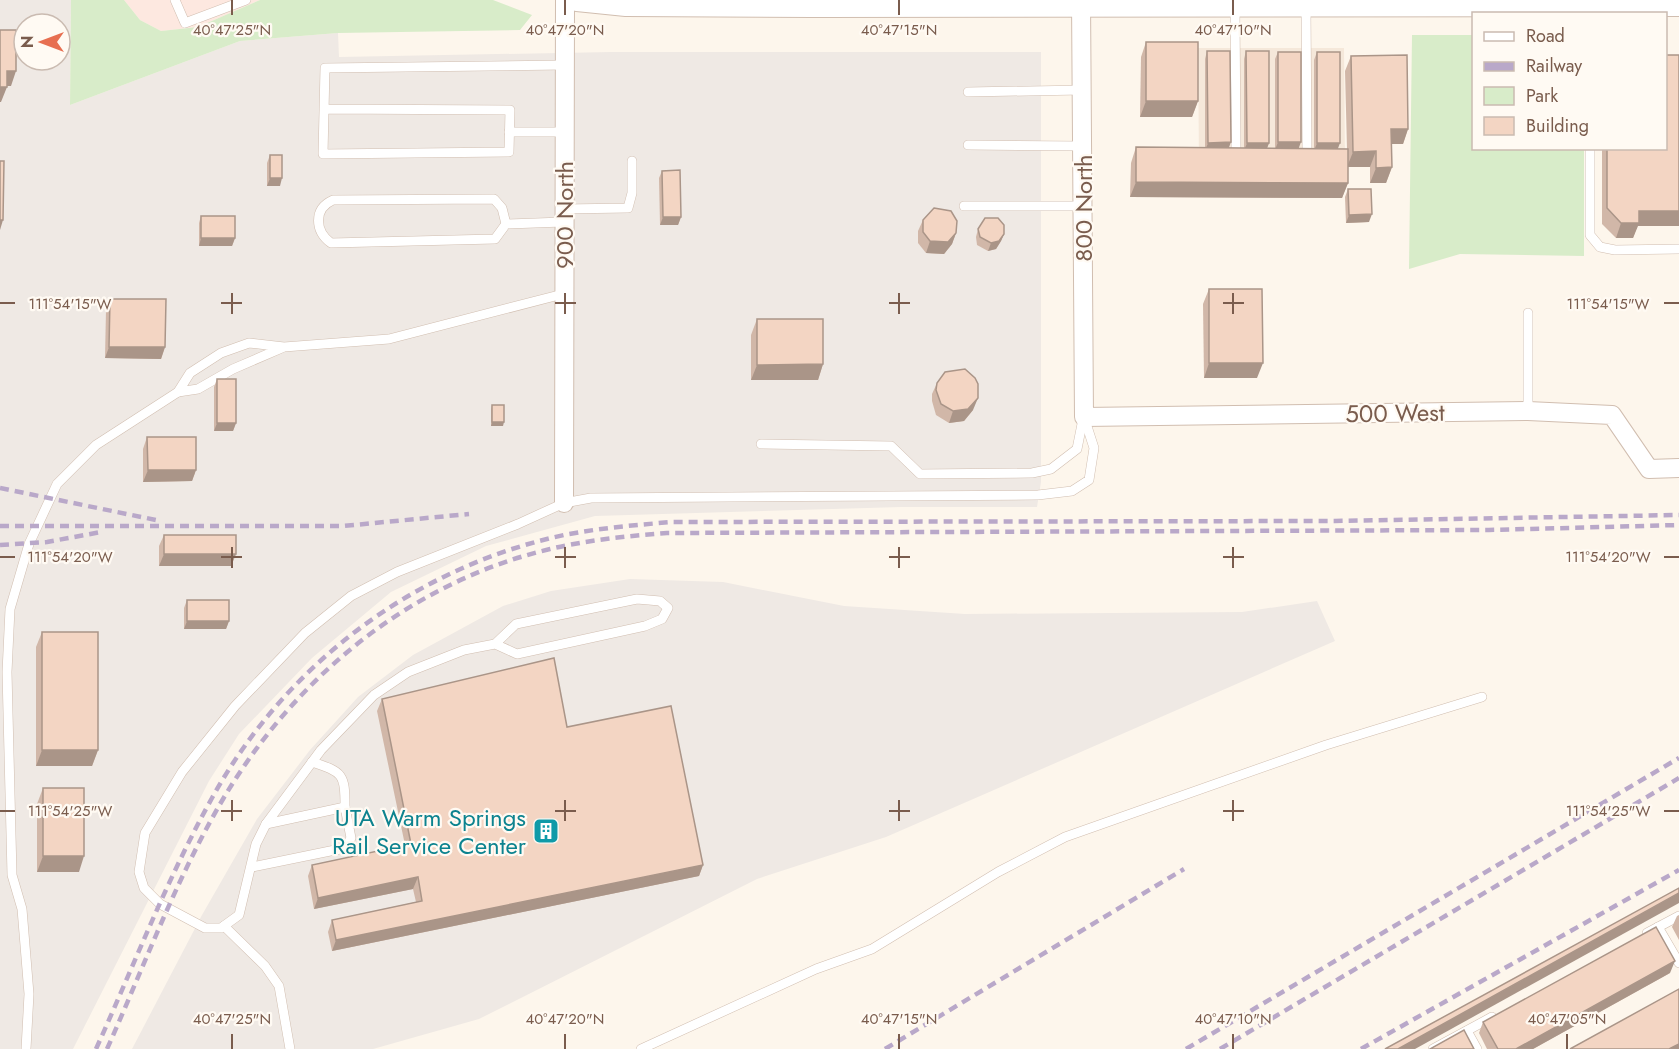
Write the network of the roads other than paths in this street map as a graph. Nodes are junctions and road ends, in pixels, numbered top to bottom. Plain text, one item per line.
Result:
1 (175, 0) edge
2 (246, 0) edge
3 (565, 0) edge
4 (577, 0) edge
5 (813, 3) edge
6 (860, 3) edge
7 (1082, 3) edge
8 (1341, 3) edge
9 (1306, 5) junction
10 (1679, 5) edge
11 (1235, 6) junction
12 (1598, 6) edge
13 (564, 65) junction
14 (1082, 90) junction
15 (968, 92) dead end
16 (324, 109) junction
17 (509, 132) junction
18 (564, 132) junction
19 (968, 145) dead end
20 (1083, 147) junction
21 (1307, 149) edge
22 (1236, 150) edge
23 (1590, 150) edge
24 (632, 161) dead end
25 (964, 206) dead end
26 (1083, 206) junction
27 (563, 216) junction
28 (506, 224) junction
29 (1679, 249) edge
30 (563, 294) junction
31 (1528, 313) dead end
32 (284, 347) junction
33 (178, 392) junction
34 (1528, 411) junction
35 (1084, 417) junction
36 (761, 444) dead end
37 (1679, 468) edge
38 (564, 503) junction
39 (495, 644) junction
40 (1482, 697) dead end
41 (312, 762) junction
42 (345, 807) junction
43 (266, 824) junction
44 (252, 867) junction
45 (1679, 916) edge
46 (224, 926) junction
47 (1658, 927) junction
48 (1633, 940) edge
49 (1679, 963) edge
50 (1498, 1014) edge
51 (1467, 1031) junction
52 (26, 1049) edge
53 (290, 1049) edge
54 (641, 1049) edge
55 (1433, 1049) edge
56 (1477, 1049) edge

1 - 2 lane
3 - 13 street, 900 North
4 - 5 street
5 - 6 street
6 - 7 street
7 - 11 street
7 - 14 street, 800 North
8 - 9 street
8 - 12 street
9 - 11 street
9 - 21 lane
10 - 12 street
11 - 22 lane
13 - 16 lane
13 - 18 street, 900 North
14 - 15 lane
14 - 20 street, 800 North
16 - 17 lane
16 - 17 lane
17 - 18 lane
18 - 27 street, 900 North
19 - 20 lane
20 - 26 street, 800 North
23 - 29 lane
24 - 27 lane
25 - 26 lane
26 - 35 street, 800 North
27 - 28 lane
27 - 30 street, 900 North
28 - 28 lane
30 - 32 lane
30 - 38 street, 900 North
31 - 34 lane
32 - 33 lane
32 - 33 lane
33 - 52 lane
34 - 35 street, 500 West
34 - 37 street, 500 West
35 - 36 lane
35 - 38 lane
38 - 46 lane
39 - 39 lane
39 - 41 lane
40 - 54 lane
41 - 42 lane
41 - 43 lane
42 - 43 lane
42 - 44 lane
43 - 44 lane
44 - 46 lane
45 - 47 lane
46 - 53 lane
47 - 48 lane
47 - 49 lane
50 - 51 lane
51 - 55 lane
51 - 56 lane

